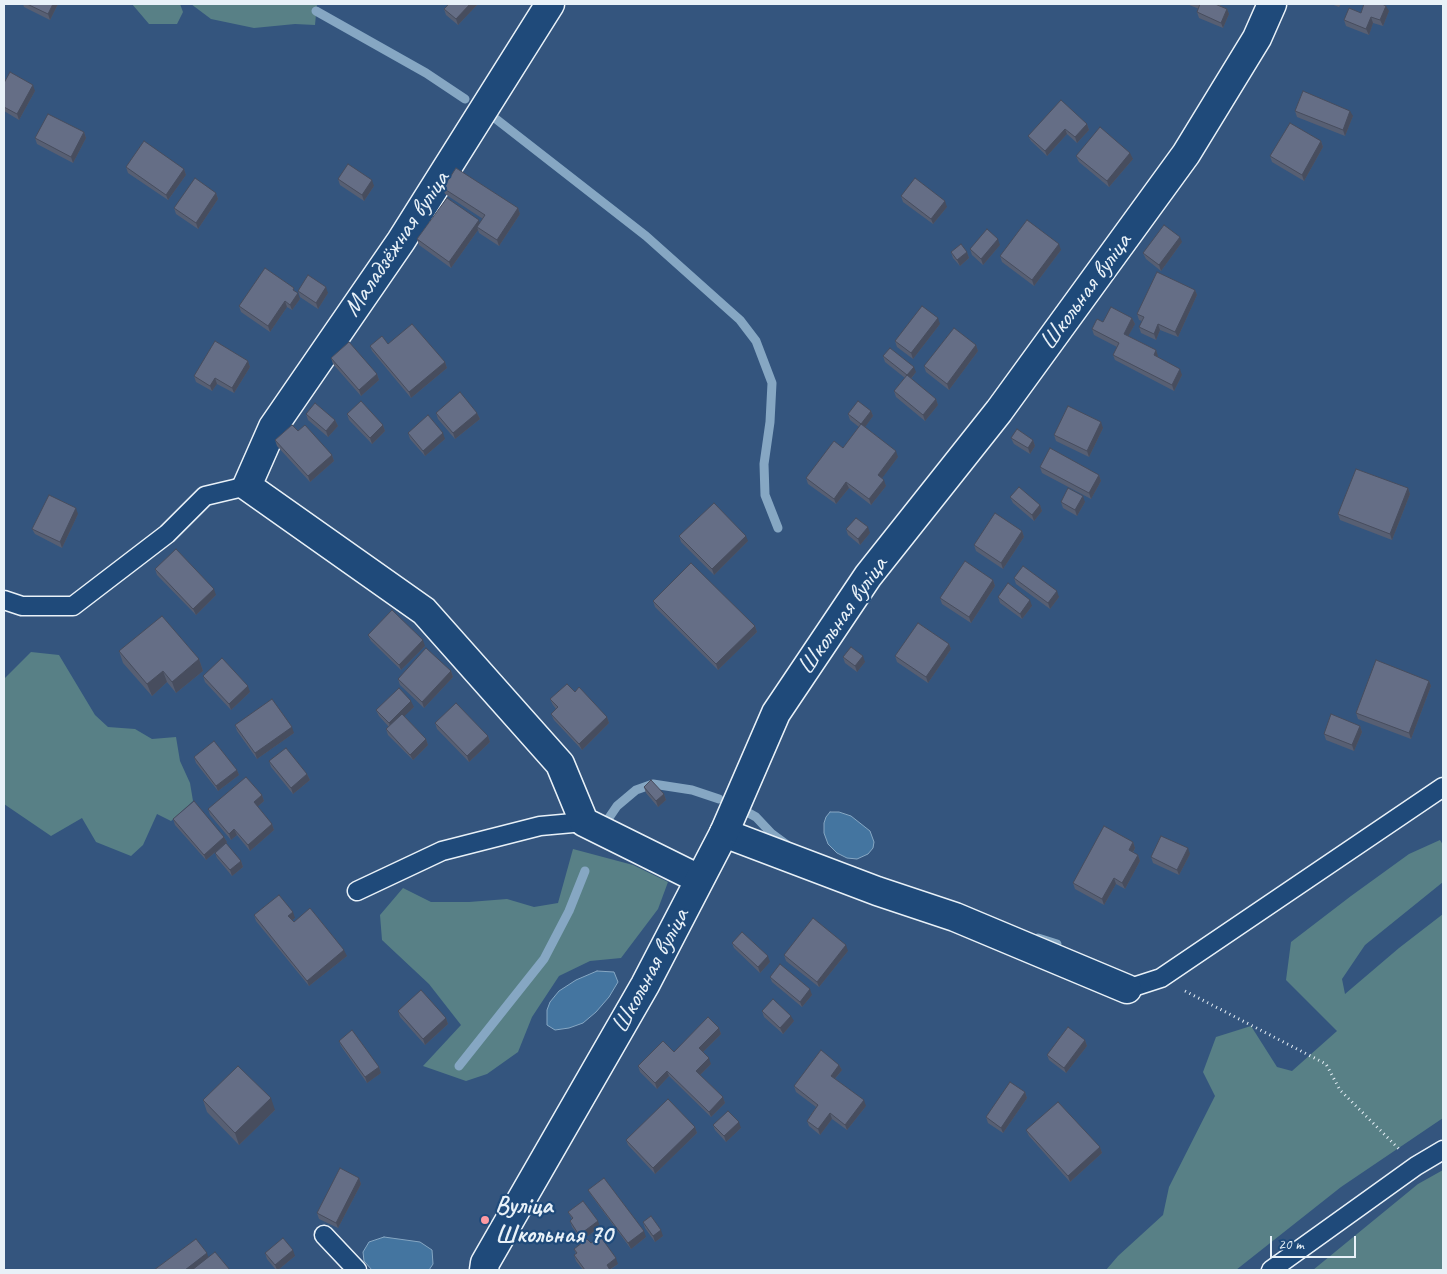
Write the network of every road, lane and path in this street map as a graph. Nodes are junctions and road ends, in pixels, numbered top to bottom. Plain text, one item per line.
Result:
1 (550, 4) edge
2 (1272, 4) edge
3 (247, 486) junction
4 (4, 600) edge
5 (1443, 787) edge
6 (584, 822) junction
7 (724, 832) junction
8 (699, 879) junction
9 (357, 891) dead end
10 (1161, 978) junction
11 (1127, 989) joint
12 (1443, 1150) edge
13 (1416, 1166) junction
14 (324, 1235) dead end
15 (357, 1270) edge
16 (484, 1270) edge
17 (1271, 1270) edge

1 - 3 street, Маладзёжная вуліца
2 - 7 street, Школьная вуліца
3 - 4 lane
3 - 6 street
5 - 10 lane
6 - 8 street
6 - 9 lane
7 - 8 street, Школьная вуліца
7 - 11 street
8 - 16 street, Школьная вуліца
10 - 11 lane
10 - 13 path
12 - 13 lane
13 - 17 lane
14 - 15 lane

